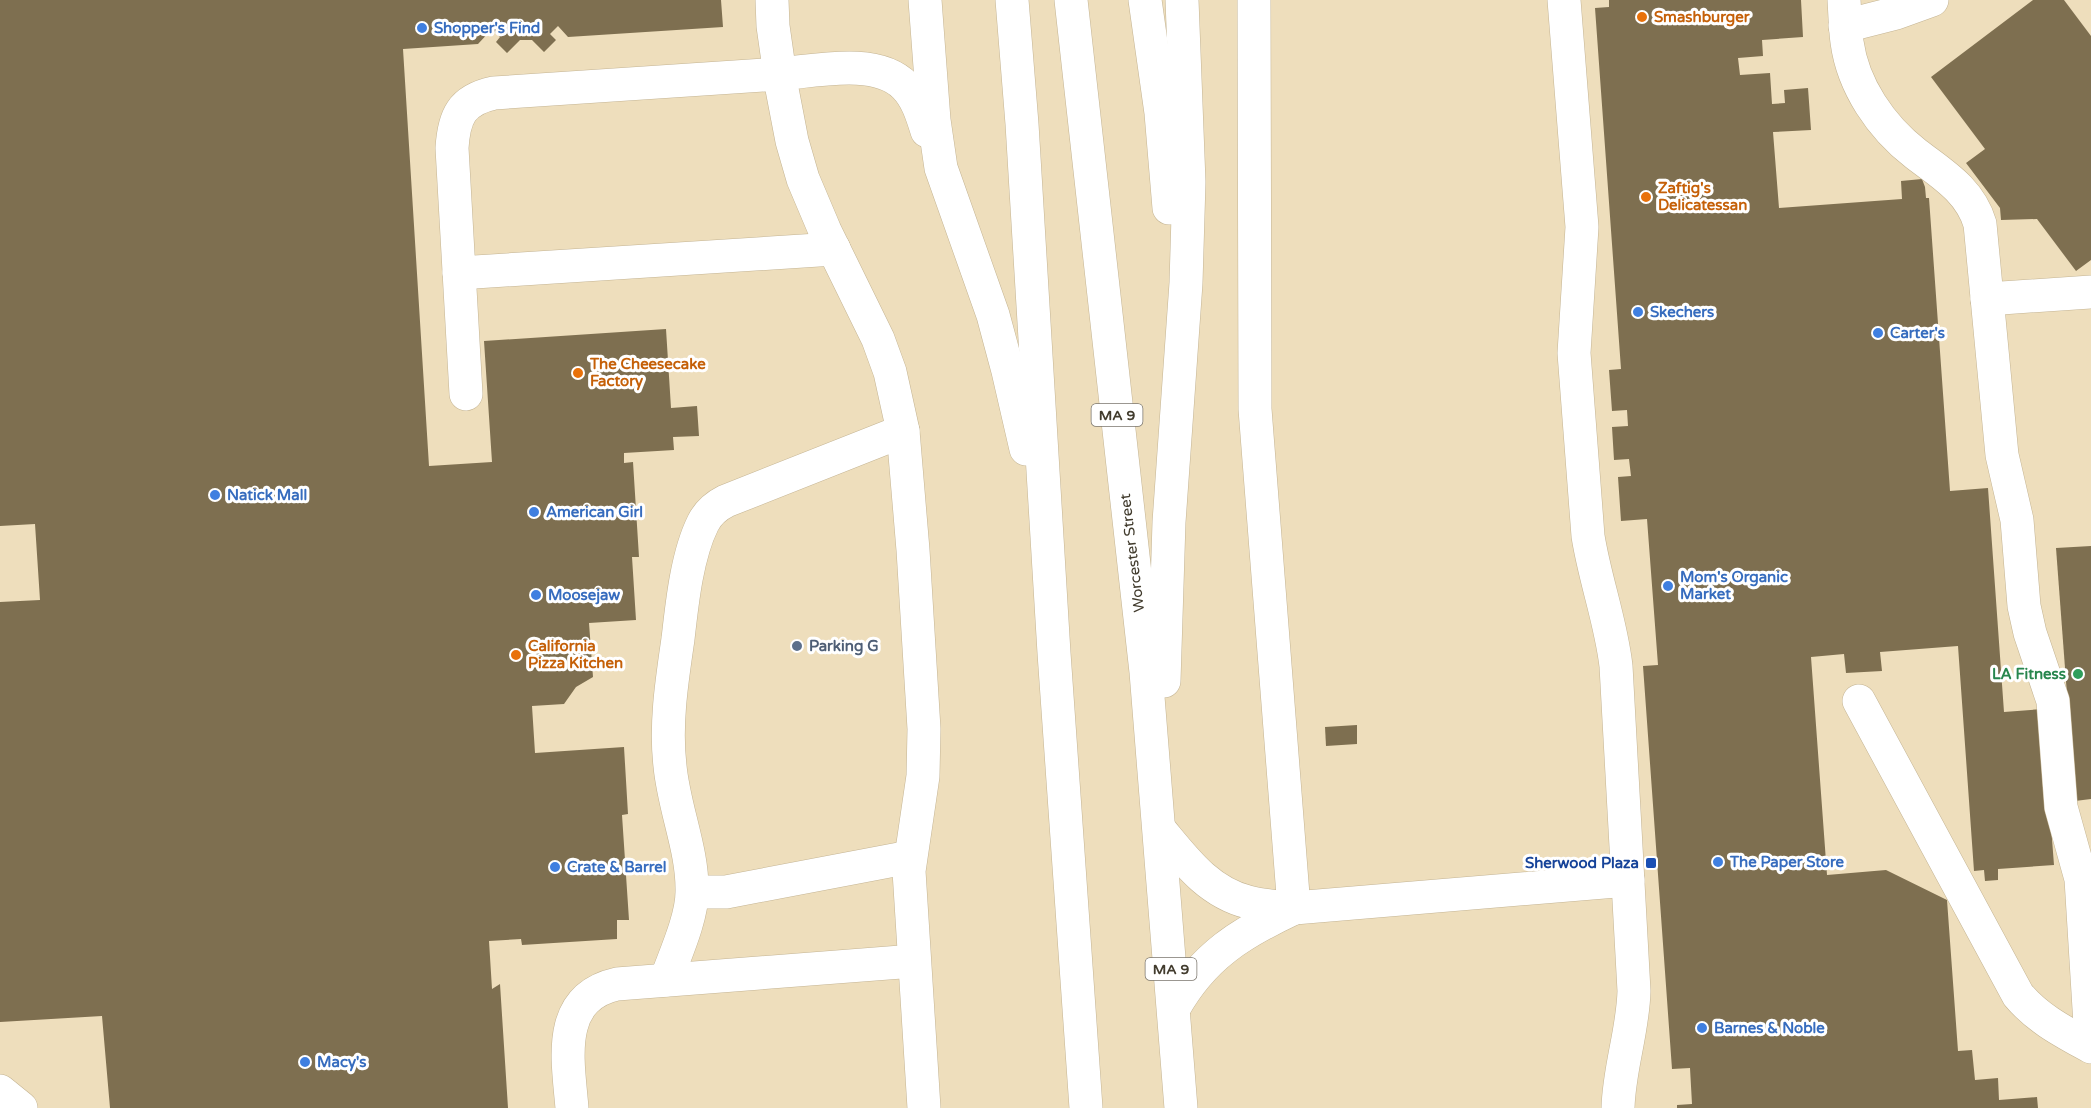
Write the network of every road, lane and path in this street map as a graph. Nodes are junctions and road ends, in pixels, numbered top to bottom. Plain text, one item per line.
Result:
1 (772, 0) edge
2 (926, 0) edge
3 (1012, 0) edge
4 (1071, 0) edge
5 (1145, 0) edge
6 (1182, 0) edge
7 (1254, 0) edge
8 (1564, 0) edge
9 (1932, 0) edge
10 (1845, 13) edge
11 (779, 74) junction
12 (946, 184) junction
13 (834, 249) junction
14 (459, 273) junction
15 (2091, 292) edge
16 (1987, 299) junction
17 (466, 394) dead end
18 (1177, 414) junction
19 (903, 431) junction
20 (1054, 653) junction
21 (1859, 701) dead end
22 (1160, 830) junction
23 (910, 857) junction
24 (2086, 879) edge
25 (1628, 880) junction
26 (693, 892) junction
27 (1294, 908) junction
28 (914, 961) junction
29 (666, 980) junction
30 (1174, 1008) junction
31 (2091, 1041) edge
32 (2091, 1047) edge
33 (0, 1091) edge
34 (21, 1108) edge
35 (572, 1108) edge
36 (924, 1108) edge
37 (1086, 1108) edge
38 (1181, 1108) edge
39 (1618, 1108) edge

1 - 11 main road
2 - 12 main road
3 - 20 main road
4 - 22 main road, Worcester Street / MA 9
5 - 18 main road
6 - 18 main road
7 - 27 main road
8 - 25 main road
9 - 10 main road
10 - 16 main road
11 - 12 main road
11 - 13 main road
11 - 14 main road
12 - 20 main road
13 - 14 main road
13 - 19 main road
14 - 17 main road
15 - 16 main road
16 - 24 main road
18 - 22 main road
19 - 23 main road
19 - 26 main road
20 - 37 main road
21 - 32 main road
22 - 27 main road
22 - 30 main road, Worcester Street / MA 9
23 - 26 main road
23 - 28 main road
24 - 31 main road
25 - 27 main road
25 - 39 main road
26 - 29 main road
27 - 30 main road
28 - 29 main road
28 - 36 main road
29 - 35 main road
30 - 38 main road, Worcester Street / MA 9
33 - 34 main road

